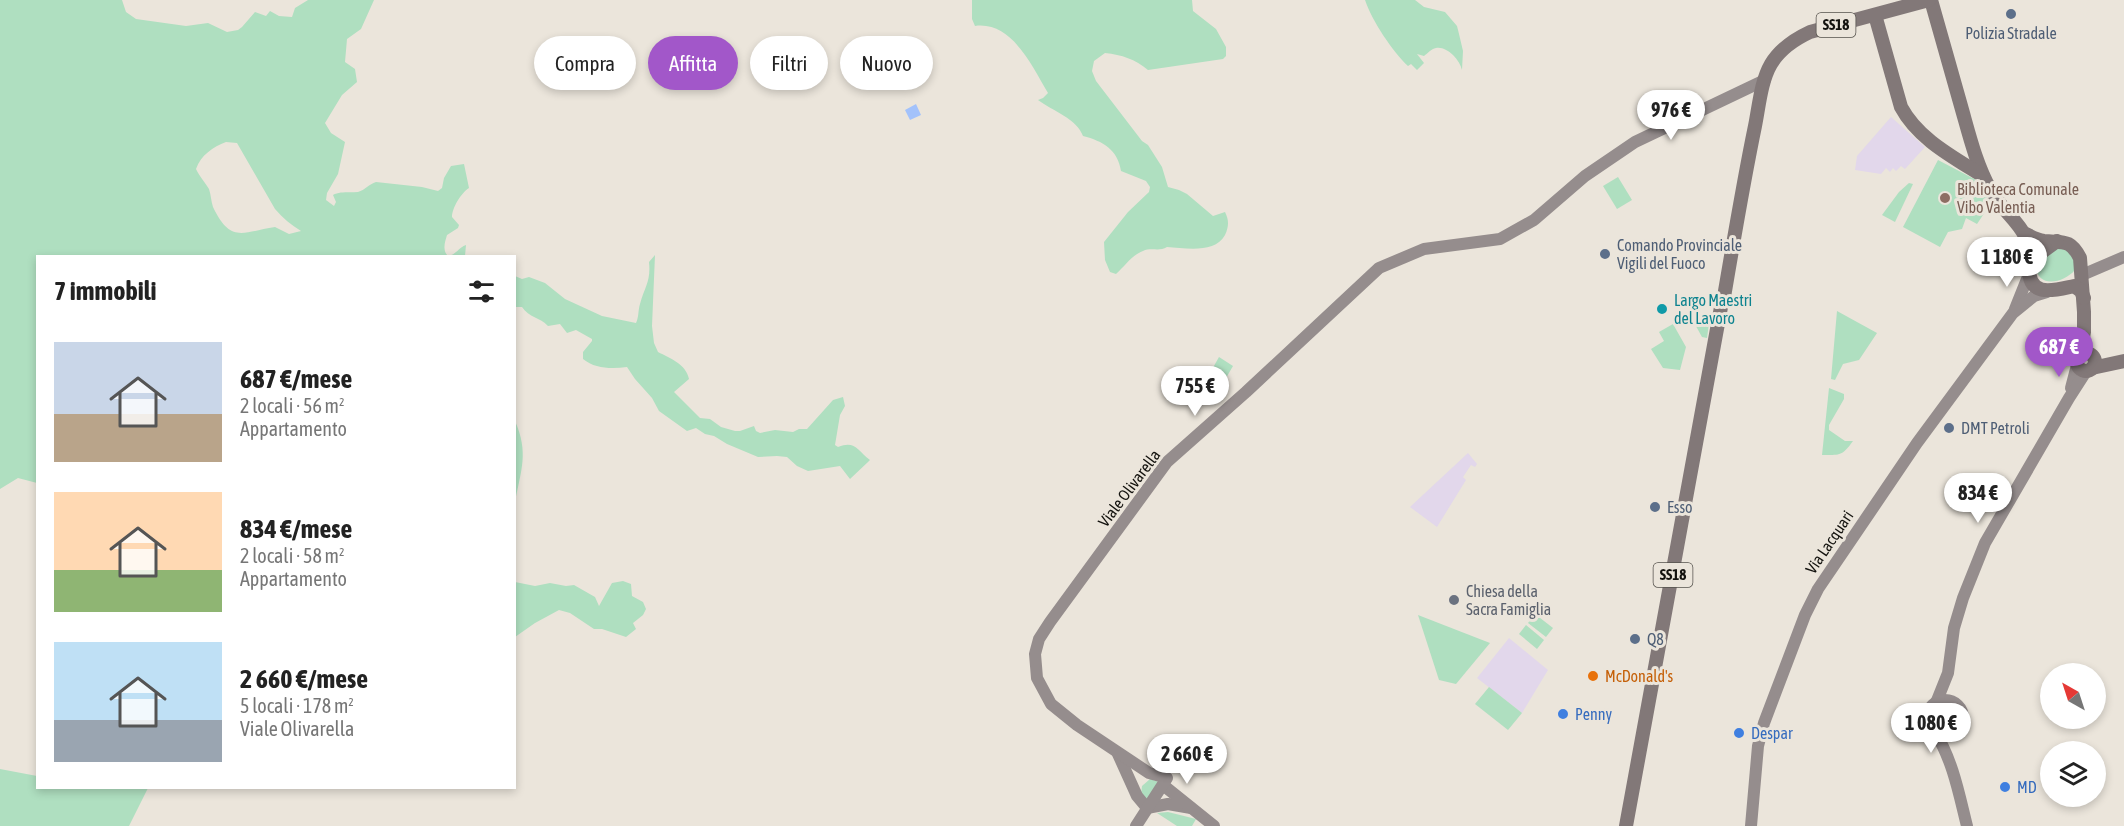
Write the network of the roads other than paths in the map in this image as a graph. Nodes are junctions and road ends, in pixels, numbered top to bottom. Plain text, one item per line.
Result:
1 (1930, 0) edge
2 (1875, 15) junction
3 (1765, 80) junction
4 (1983, 176) junction
5 (2026, 234) junction
6 (2057, 241) junction
7 (2124, 257) edge
8 (2029, 271) junction
9 (2082, 274) junction
10 (2054, 290) junction
11 (2084, 298) junction
12 (2013, 313) junction
13 (2087, 361) junction
14 (2117, 363) edge
15 (1948, 673) junction
16 (1935, 703) junction
17 (1957, 704) junction
18 (1957, 731) junction
19 (1935, 732) junction
20 (1117, 753) junction
21 (1951, 765) junction
22 (1149, 773) junction
23 (1163, 785) junction
24 (1136, 791) junction
25 (1188, 806) junction
26 (1148, 808) junction
27 (1136, 826) edge
28 (1214, 826) edge
29 (1626, 826) edge
30 (1751, 826) edge
31 (1967, 826) edge

1 - 2 main road, SS18
1 - 4 main road
2 - 3 main road, SS18
2 - 4 main road
3 - 20 street, Viale Olivarella
3 - 29 main road, SS18
4 - 5 main road
5 - 6 main road
5 - 8 main road
6 - 8 main road
6 - 9 main road
7 - 9 street
8 - 10 main road
8 - 12 street, Via Lacquari
9 - 10 main road
9 - 11 main road
10 - 11 main road
10 - 12 street, Via Lacquari
11 - 13 main road
12 - 30 street, Via Lacquari
13 - 14 main road
13 - 15 street
15 - 16 street
15 - 17 street
16 - 17 street
16 - 19 street
17 - 18 street
18 - 19 street
18 - 21 street
19 - 21 street
20 - 22 street, Viale Olivarella
20 - 24 street, Viale Olivarella
21 - 31 street
22 - 23 street, Viale Olivarella
22 - 24 street
23 - 25 street
23 - 26 street
24 - 26 street, Viale Olivarella
25 - 26 street
25 - 28 street
26 - 27 street

